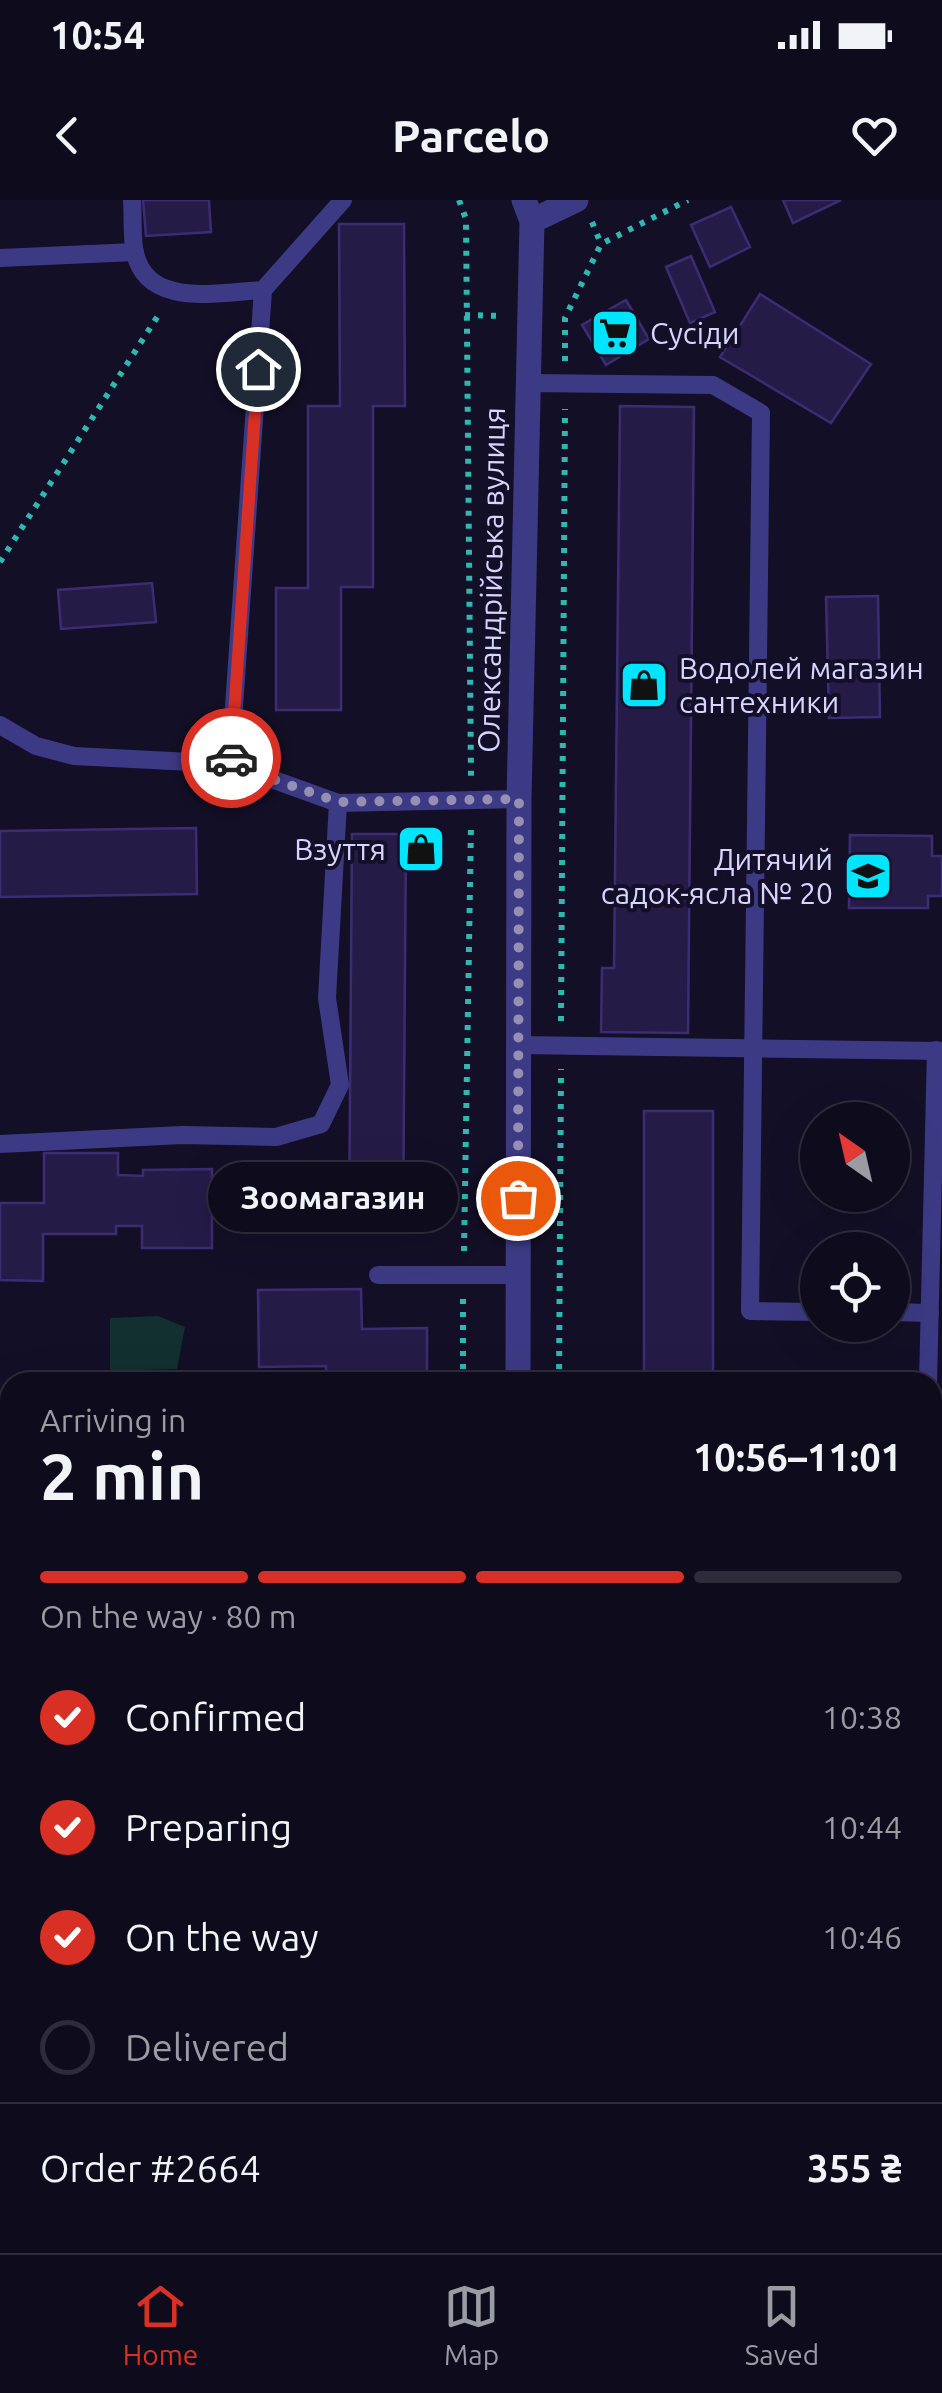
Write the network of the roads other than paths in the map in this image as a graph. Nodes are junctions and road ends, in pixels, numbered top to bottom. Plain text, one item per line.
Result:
1 (132, 200) edge
2 (343, 200) edge
3 (576, 200) edge
4 (528, 210) edge
5 (134, 252) junction
6 (0, 258) edge
7 (263, 290) junction
8 (528, 382) junction
9 (0, 724) edge
10 (230, 764) junction
11 (519, 799) junction
12 (338, 802) junction
13 (518, 1045) junction
14 (754, 1048) junction
15 (939, 1050) edge
16 (0, 1144) edge
17 (378, 1275) dead end
18 (518, 1275) junction
19 (800, 1312) edge
20 (910, 1312) edge
21 (930, 1313) junction
22 (518, 1372) edge
23 (928, 1372) edge

1 - 5 lane
2 - 7 lane
3 - 4 street
4 - 8 street, Олександрійська вулиця
5 - 6 lane
5 - 7 lane
7 - 10 lane
8 - 11 street, Олександрійська вулиця
8 - 14 lane
9 - 10 lane
10 - 12 lane
11 - 12 lane
11 - 13 street, Олександрійська вулиця
12 - 16 lane
13 - 14 lane
13 - 18 street, Олександрійська вулиця
14 - 15 lane
14 - 19 lane
15 - 21 lane
17 - 18 lane
18 - 22 street, Олександрійська вулиця
20 - 21 lane
21 - 23 lane

